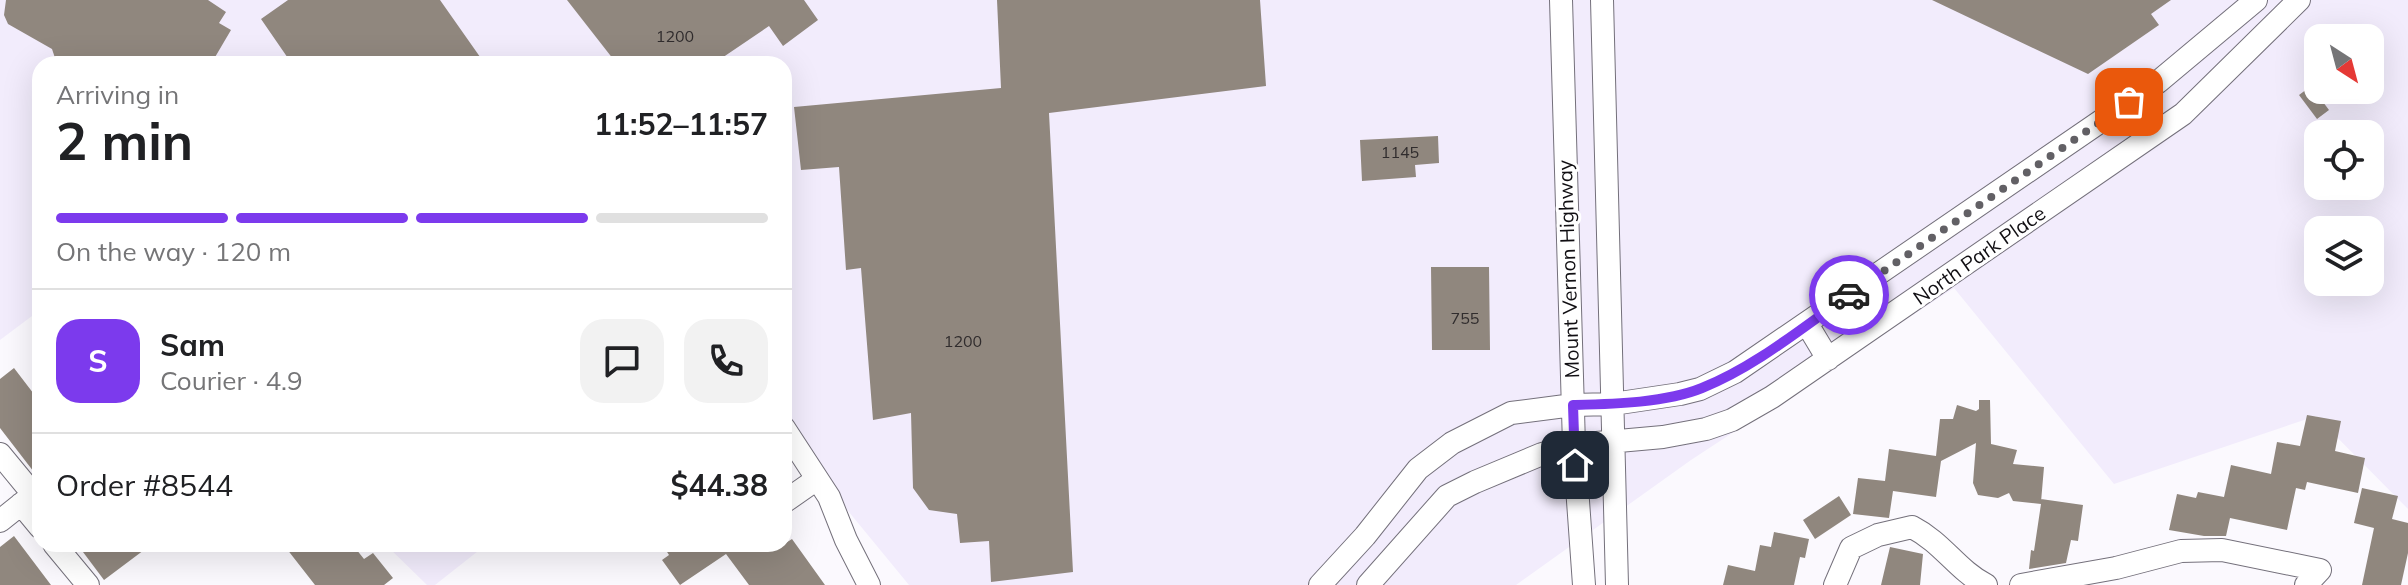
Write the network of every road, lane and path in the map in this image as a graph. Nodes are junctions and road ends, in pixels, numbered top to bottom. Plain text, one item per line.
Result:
1 (1561, 0) edge
2 (1602, 0) edge
3 (2256, 0) edge
4 (2299, 0) edge
5 (1807, 324) junction
6 (1828, 359) junction
7 (1613, 404) junction
8 (1573, 405) junction
9 (792, 440) edge
10 (1614, 441) junction
11 (1574, 445) junction
12 (0, 454) edge
13 (817, 479) junction
14 (31, 496) edge
15 (792, 496) edge
16 (0, 521) edge
17 (61, 552) edge
18 (88, 585) edge
19 (869, 585) edge
20 (1320, 585) edge
21 (1368, 585) edge
22 (1584, 585) edge
23 (1617, 585) edge
24 (1835, 585) edge
25 (1986, 585) edge
26 (2021, 585) edge
27 (2306, 585) edge

1 - 8 street, Mount Vernon Highway
2 - 7 street, Mount Vernon Highway
3 - 5 street, North Park Place
4 - 6 street, North Park Place
5 - 6 street
5 - 7 street, North Park Place
6 - 10 street, North Park Place
7 - 8 street, North Park Place
7 - 10 street, Mount Vernon Highway
8 - 11 street, Mount Vernon Highway
8 - 20 street, North Park Place
9 - 13 street
10 - 11 street, North Park Place
10 - 23 street, Mount Vernon Highway
11 - 21 street, North Park Place
11 - 22 street, Mount Vernon Highway
12 - 14 street
13 - 15 street
13 - 19 street
14 - 16 street
17 - 18 street
24 - 25 street
26 - 27 street

